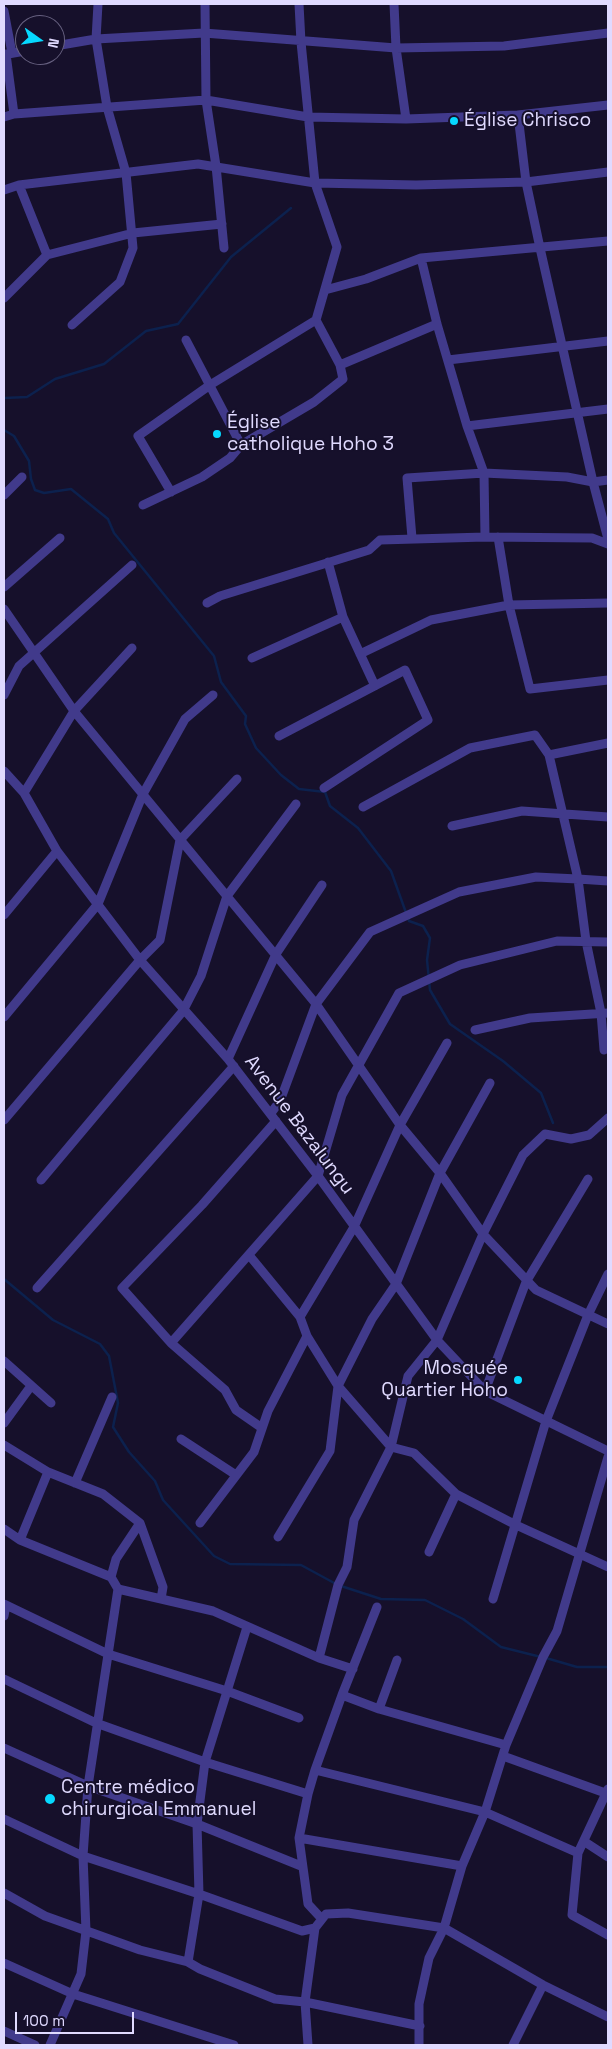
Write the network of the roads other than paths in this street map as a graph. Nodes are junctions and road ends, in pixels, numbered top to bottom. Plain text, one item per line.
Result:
1 (98, 4) edge
2 (205, 4) edge
3 (299, 4) edge
4 (394, 4) edge
5 (4, 11) edge
6 (204, 33) junction
7 (608, 33) edge
8 (96, 39) junction
9 (301, 42) junction
10 (65, 44) edge
11 (396, 48) junction
12 (7, 54) edge
13 (206, 100) junction
14 (608, 105) edge
15 (107, 107) junction
16 (14, 114) junction
17 (518, 115) junction
18 (4, 117) edge
19 (308, 117) junction
20 (406, 119) junction
21 (216, 166) junction
22 (608, 172) edge
23 (126, 173) junction
24 (526, 182) junction
25 (315, 183) junction
26 (19, 185) junction
27 (4, 190) edge
28 (222, 224) junction
29 (133, 233) junction
30 (608, 241) edge
31 (224, 248) dead end
32 (540, 248) junction
33 (46, 256) junction
34 (421, 258) junction
35 (325, 290) junction
36 (4, 298) edge
37 (316, 320) junction
38 (437, 324) junction
39 (72, 325) dead end
40 (186, 340) dead end
41 (608, 341) edge
42 (564, 346) junction
43 (448, 360) junction
44 (340, 365) junction
45 (210, 385) junction
46 (608, 409) edge
47 (579, 412) junction
48 (467, 426) junction
49 (241, 445) junction
50 (484, 474) junction
51 (22, 477) dead end
52 (608, 480) edge
53 (593, 482) junction
54 (171, 492) junction
55 (4, 495) edge
56 (143, 505) dead end
57 (485, 537) junction
58 (498, 537) junction
59 (60, 538) dead end
60 (412, 538) junction
61 (608, 539) edge
62 (608, 544) edge
63 (328, 562) junction
64 (132, 565) dead end
65 (4, 587) edge
66 (207, 603) dead end
67 (608, 603) edge
68 (509, 605) junction
69 (4, 609) edge
70 (343, 617) junction
71 (132, 648) dead end
72 (34, 652) junction
73 (360, 654) junction
74 (252, 658) dead end
75 (608, 680) edge
76 (375, 686) junction
77 (4, 695) edge
78 (213, 695) dead end
79 (74, 711) junction
80 (279, 736) dead end
81 (608, 743) edge
82 (549, 755) junction
83 (4, 771) edge
84 (237, 779) dead end
85 (324, 788) dead end
86 (24, 793) junction
87 (143, 794) junction
88 (296, 804) dead end
89 (363, 807) dead end
90 (562, 814) junction
91 (608, 817) edge
92 (452, 826) dead end
93 (180, 840) junction
94 (57, 851) junction
95 (578, 879) junction
96 (608, 881) edge
97 (322, 885) dead end
98 (227, 896) junction
99 (98, 904) junction
100 (4, 915) edge
101 (586, 941) junction
102 (608, 942) edge
103 (276, 954) junction
104 (140, 960) junction
105 (316, 1004) junction
106 (183, 1011) junction
107 (605, 1013) edge
108 (4, 1017) edge
109 (475, 1030) dead end
110 (447, 1043) dead end
111 (604, 1050) dead end
112 (231, 1063) junction
113 (357, 1065) junction
114 (490, 1083) dead end
115 (274, 1117) junction
116 (608, 1118) edge
117 (4, 1120) edge
118 (400, 1125) junction
119 (440, 1173) junction
120 (318, 1176) junction
121 (588, 1179) dead end
122 (42, 1180) dead end
123 (354, 1227) junction
124 (484, 1234) junction
125 (249, 1254) junction
126 (608, 1274) edge
127 (526, 1282) junction
128 (396, 1284) junction
129 (37, 1288) dead end
130 (588, 1314) junction
131 (300, 1317) junction
132 (608, 1324) edge
133 (307, 1336) junction
134 (437, 1340) junction
135 (172, 1343) junction
136 (4, 1361) edge
137 (31, 1386) junction
138 (338, 1386) junction
139 (485, 1391) junction
140 (112, 1397) dead end
141 (52, 1403) dead end
142 (546, 1421) junction
143 (4, 1423) edge
144 (262, 1428) junction
145 (180, 1439) dead end
146 (4, 1445) edge
147 (391, 1446) junction
148 (608, 1451) edge
149 (608, 1457) edge
150 (48, 1472) junction
151 (236, 1475) junction
152 (75, 1483) junction
153 (456, 1494) junction
154 (140, 1523) junction
155 (200, 1523) dead end
156 (516, 1525) junction
157 (4, 1529) edge
158 (278, 1537) dead end
159 (20, 1540) junction
160 (429, 1552) dead end
161 (579, 1552) junction
162 (608, 1567) edge
163 (111, 1577) junction
164 (118, 1589) junction
165 (161, 1599) junction
166 (493, 1599) dead end
167 (5, 1605) edge
168 (377, 1608) dead end
169 (4, 1616) edge
170 (247, 1627) junction
171 (108, 1654) junction
172 (319, 1658) junction
173 (397, 1660) dead end
174 (353, 1669) junction
175 (4, 1679) edge
176 (227, 1691) junction
177 (342, 1695) junction
178 (379, 1708) junction
179 (299, 1718) dead end
180 (96, 1723) junction
181 (506, 1745) junction
182 (4, 1748) edge
183 (503, 1756) junction
184 (206, 1762) junction
185 (316, 1770) junction
186 (88, 1786) junction
187 (608, 1792) edge
188 (308, 1794) junction
189 (485, 1812) junction
190 (4, 1819) edge
191 (196, 1824) junction
192 (299, 1838) junction
193 (585, 1842) junction
194 (578, 1853) junction
195 (83, 1856) junction
196 (608, 1857) edge
197 (301, 1866) junction
198 (462, 1866) junction
199 (4, 1893) edge
200 (199, 1894) junction
201 (321, 1918) junction
202 (315, 1928) junction
203 (444, 1928) junction
204 (86, 1931) junction
205 (608, 1935) edge
206 (188, 1962) junction
207 (4, 1963) edge
208 (542, 1985) junction
209 (73, 1994) junction
210 (305, 2002) junction
211 (608, 2017) edge
212 (420, 2026) junction
213 (4, 2030) edge
214 (35, 2045) edge
215 (50, 2045) edge
216 (234, 2045) edge
217 (308, 2045) edge
218 (419, 2045) edge
219 (513, 2045) edge

1 - 8 street
2 - 6 street
3 - 9 street
4 - 11 street
5 - 12 street
6 - 8 street
6 - 9 street
6 - 13 street
7 - 11 street
8 - 10 street
8 - 15 street
9 - 11 street
9 - 19 street
11 - 20 street
12 - 16 street
13 - 15 street
13 - 19 street
13 - 21 street
14 - 17 street
15 - 16 street
15 - 23 street
16 - 18 street
17 - 20 street
17 - 24 street
19 - 20 street
19 - 25 street
21 - 23 street
21 - 25 street
21 - 28 street
22 - 24 street
23 - 26 street
23 - 29 street
24 - 25 street
24 - 32 street
25 - 35 street
26 - 27 street
26 - 33 street
28 - 29 street
28 - 31 street
29 - 33 street
29 - 39 street
30 - 32 street
32 - 34 street
32 - 42 street
33 - 36 street
34 - 35 street
34 - 38 street
35 - 37 street
37 - 44 street
37 - 45 street
38 - 43 street
38 - 44 street
40 - 45 street
41 - 42 street
42 - 43 street
42 - 47 street
43 - 48 street
44 - 49 street
45 - 49 street
45 - 54 street
46 - 47 street
47 - 48 street
47 - 53 street
48 - 50 street
49 - 54 street
50 - 53 street
50 - 57 street
50 - 60 street
51 - 55 street
52 - 53 street
53 - 61 street
54 - 56 street
57 - 58 street
57 - 60 street
58 - 62 street
58 - 68 street
59 - 65 street
60 - 63 street
63 - 66 street
63 - 70 street
64 - 72 street
67 - 68 street
68 - 73 street
68 - 75 street
69 - 72 street
70 - 73 street
70 - 74 street
71 - 79 street
72 - 77 street
72 - 79 street
73 - 76 street
76 - 80 street
76 - 85 street
78 - 87 street
79 - 86 street
79 - 87 street
81 - 82 street
82 - 89 street
82 - 90 street
83 - 86 street, Avenue Bazalungu
84 - 93 street
86 - 94 street, Avenue Bazalungu
87 - 93 street
87 - 99 street
88 - 98 street
90 - 91 street
90 - 92 street
90 - 95 street
93 - 98 street
93 - 104 street
94 - 99 street, Avenue Bazalungu
94 - 100 street
95 - 96 street
95 - 101 street
95 - 105 street
97 - 103 street
98 - 103 street
98 - 106 street
99 - 104 street, Avenue Bazalungu
99 - 108 street
101 - 102 street
101 - 107 street
101 - 113 street
103 - 105 street
103 - 112 street
104 - 106 street, Avenue Bazalungu
104 - 117 street
105 - 113 street
105 - 115 street
106 - 112 street, Avenue Bazalungu
106 - 122 street
107 - 109 street
107 - 111 street
110 - 118 street
112 - 115 street, Avenue Bazalungu
112 - 129 street
113 - 118 street
113 - 120 street
114 - 119 street
115 - 120 street, Avenue Bazalungu
115 - 135 street
116 - 124 street
118 - 119 street
118 - 123 street
119 - 124 street
119 - 128 street
120 - 123 street, Avenue Bazalungu
120 - 125 street
121 - 127 street
123 - 128 street, Avenue Bazalungu
123 - 131 street
124 - 127 street
124 - 134 street
125 - 131 street
125 - 135 street
126 - 130 street
127 - 130 street
127 - 139 street
128 - 134 street, Avenue Bazalungu
128 - 138 street
130 - 132 street
130 - 142 street
131 - 133 street
133 - 138 street
133 - 144 street
134 - 139 street, Avenue Bazalungu
134 - 147 street
135 - 144 street
136 - 137 street
137 - 141 street
137 - 143 street
138 - 147 street
138 - 158 street
139 - 142 street, Avenue Bazalungu
140 - 152 street
142 - 148 street, Avenue Bazalungu
142 - 156 street
144 - 151 street
145 - 151 street
146 - 150 street
147 - 153 street
147 - 172 street
149 - 161 street
150 - 152 street
150 - 159 street
151 - 155 street
152 - 154 street
153 - 156 street
153 - 160 street
154 - 163 street
154 - 165 street
156 - 161 street
156 - 166 street
157 - 159 street
159 - 163 street
161 - 162 street
161 - 181 street
163 - 164 street
164 - 165 street
164 - 171 street
165 - 170 street
167 - 169 street
167 - 171 street
168 - 174 street
170 - 172 street
170 - 176 street
171 - 176 street
171 - 180 street
172 - 174 street
173 - 178 street
174 - 177 street
175 - 180 street
176 - 179 street
176 - 184 street
177 - 178 street
177 - 185 street
178 - 181 street
180 - 184 street
180 - 186 street
181 - 183 street
182 - 186 street
183 - 187 street
183 - 189 street
184 - 188 street
184 - 191 street
185 - 188 street
185 - 189 street
186 - 191 street
186 - 195 street
187 - 193 street
188 - 192 street
189 - 194 street
189 - 198 street
190 - 195 street
191 - 197 street
191 - 200 street
192 - 197 street
192 - 198 street
193 - 194 street
193 - 196 street
194 - 205 street
195 - 200 street
195 - 204 street
197 - 201 street
198 - 203 street
199 - 204 street
200 - 202 street
200 - 206 street
201 - 202 street
201 - 203 street
202 - 210 street
203 - 208 street
203 - 212 street
204 - 206 street
204 - 209 street
206 - 210 street
207 - 209 street
208 - 211 street
208 - 219 street
209 - 215 street
209 - 216 street
210 - 212 street
210 - 217 street
212 - 218 street
213 - 214 street

